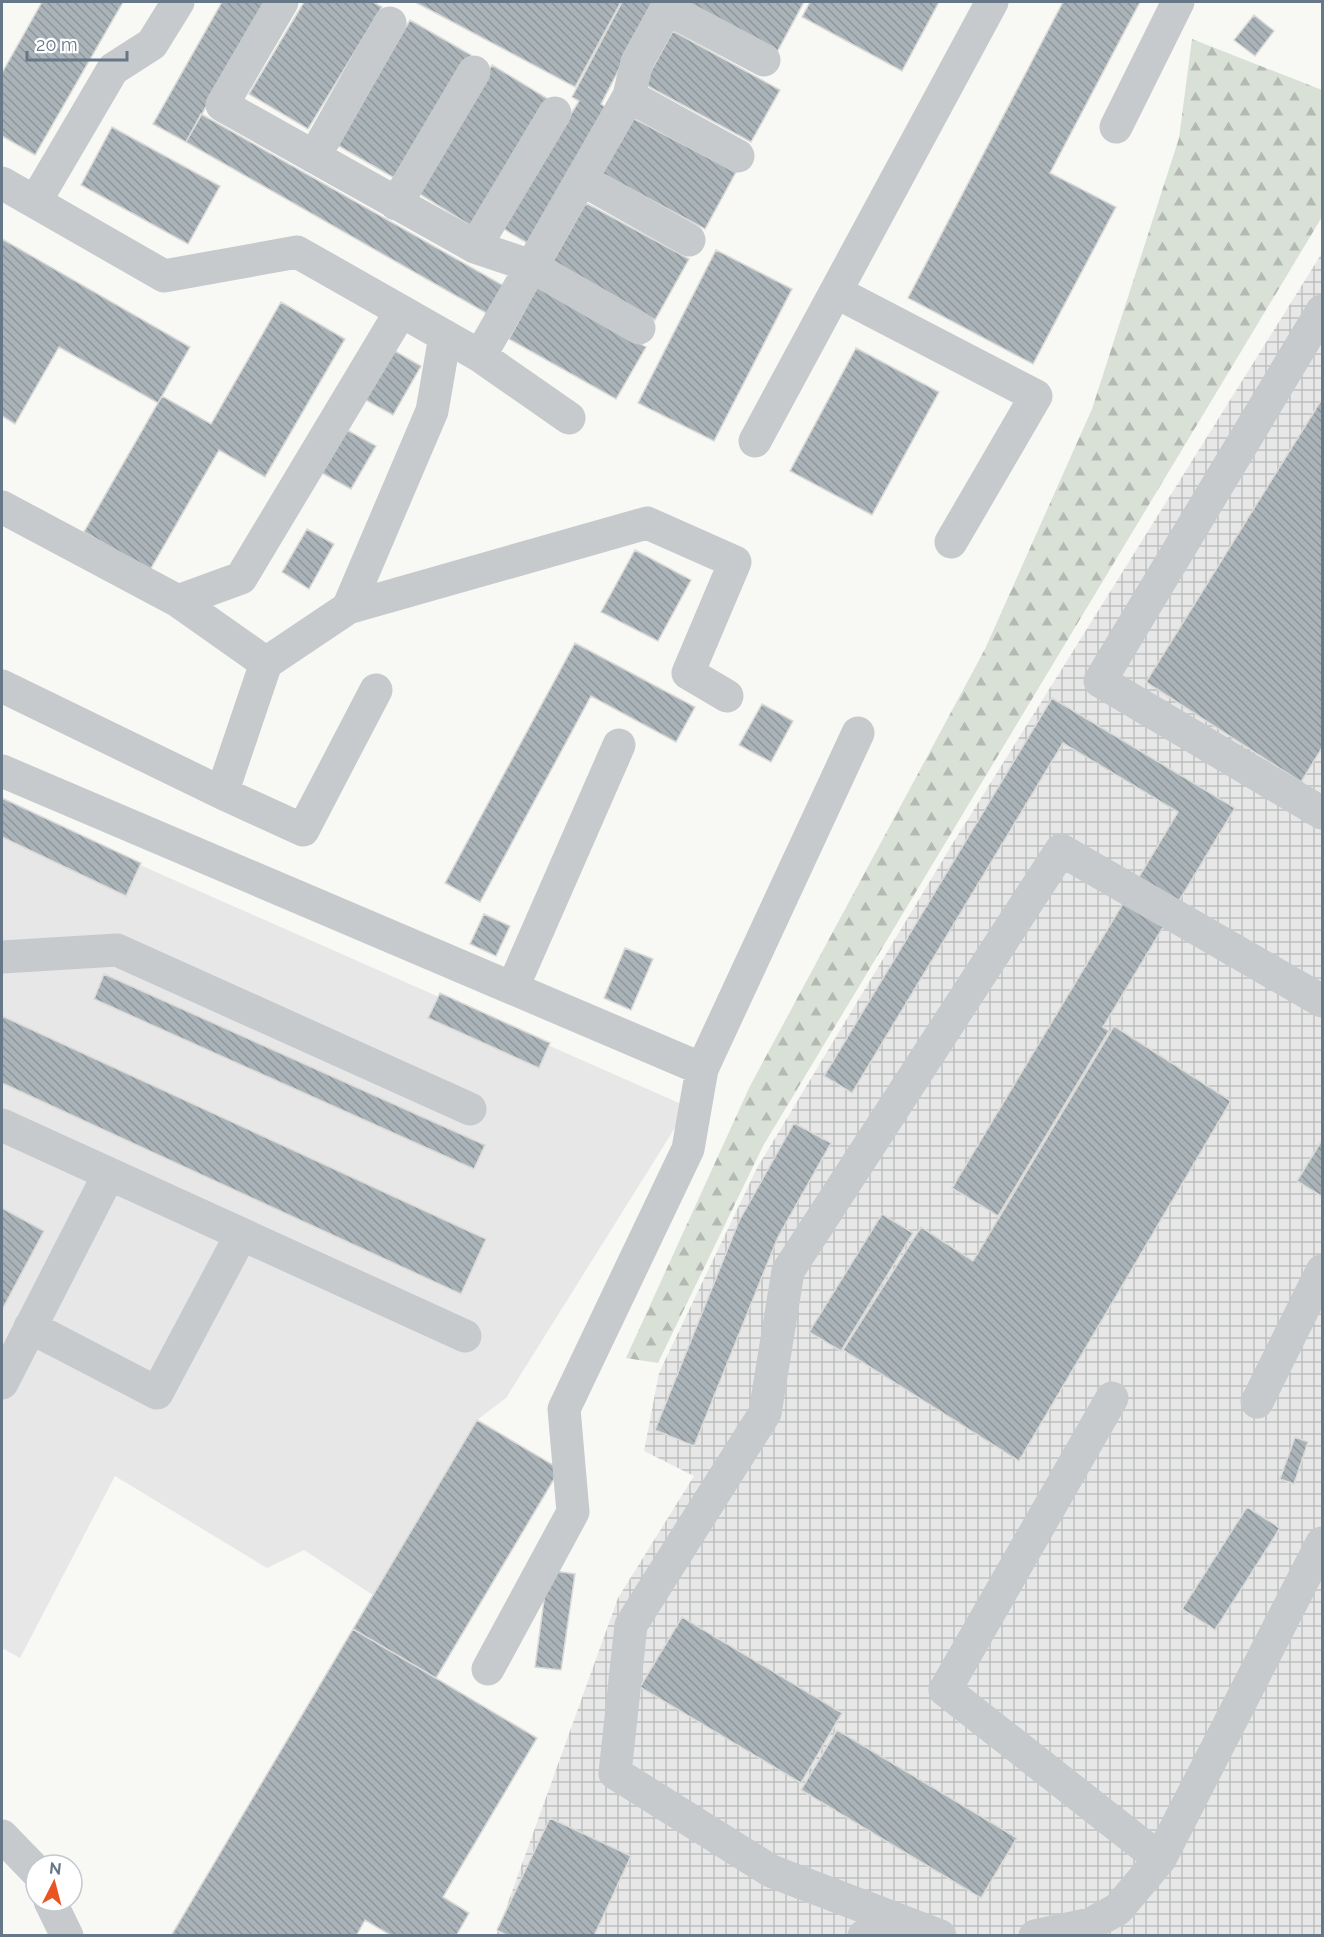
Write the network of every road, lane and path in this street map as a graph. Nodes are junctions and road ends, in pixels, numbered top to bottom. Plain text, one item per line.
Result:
1 (178, 2) edge
2 (282, 2) edge
3 (992, 2) edge
4 (1178, 2) edge
5 (668, 5) edge
6 (390, 23) dead end
7 (764, 60) dead end
8 (474, 72) dead end
9 (629, 96) junction
10 (555, 113) dead end
11 (1116, 127) dead end
12 (738, 156) dead end
13 (314, 157) junction
14 (581, 179) junction
15 (2, 183) edge
16 (35, 202) junction
17 (396, 204) junction
18 (688, 240) dead end
19 (475, 247) junction
20 (531, 266) junction
21 (836, 292) junction
22 (401, 310) junction
23 (1323, 311) edge
24 (639, 328) dead end
25 (445, 336) junction
26 (480, 356) junction
27 (569, 418) dead end
28 (755, 441) dead end
29 (2, 507) edge
30 (951, 542) dead end
31 (178, 601) junction
32 (348, 608) junction
33 (266, 663) junction
34 (2, 686) edge
35 (376, 690) dead end
36 (727, 696) dead end
37 (858, 734) dead end
38 (618, 745) dead end
39 (2, 771) edge
40 (222, 794) junction
41 (1323, 813) edge
42 (2, 957) edge
43 (513, 987) junction
44 (1323, 1001) edge
45 (702, 1069) junction
46 (470, 1109) dead end
47 (2, 1125) edge
48 (109, 1174) junction
49 (242, 1235) junction
50 (1323, 1271) edge
51 (30, 1328) junction
52 (465, 1336) dead end
53 (2, 1383) edge
54 (1112, 1398) dead end
55 (1257, 1402) dead end
56 (1323, 1543) edge
57 (488, 1669) dead end
58 (2, 1836) edge
59 (1160, 1858) junction
60 (24, 1859) edge
61 (56, 1913) edge
62 (901, 1921) junction
63 (1113, 1922) edge
64 (67, 1935) edge
65 (864, 1935) edge
66 (940, 1935) edge
67 (1035, 1935) edge

1 - 16 lane
2 - 13 lane
3 - 21 lane
4 - 11 lane
5 - 7 lane
5 - 9 lane
6 - 13 lane
8 - 17 lane
9 - 12 lane
9 - 14 lane
10 - 19 lane
13 - 17 lane
14 - 18 lane
14 - 20 lane
15 - 16 lane
16 - 22 lane
17 - 19 lane
19 - 20 lane
20 - 24 lane
20 - 26 lane
21 - 28 lane
21 - 30 lane
22 - 25 lane
22 - 31 lane
23 - 41 lane
25 - 26 lane
25 - 32 lane
26 - 27 lane
29 - 31 lane
31 - 33 lane
32 - 33 lane
32 - 36 lane
33 - 40 lane
34 - 40 lane
35 - 40 lane
37 - 45 lane
38 - 43 lane
39 - 43 lane
42 - 46 lane
43 - 45 lane
44 - 62 lane
45 - 57 lane
47 - 48 lane
48 - 49 lane
48 - 51 lane
49 - 51 lane
49 - 52 lane
50 - 55 lane
51 - 53 lane
54 - 59 lane
56 - 59 lane
58 - 60 lane
59 - 63 lane
61 - 64 lane
62 - 65 lane
62 - 66 lane
63 - 67 lane

